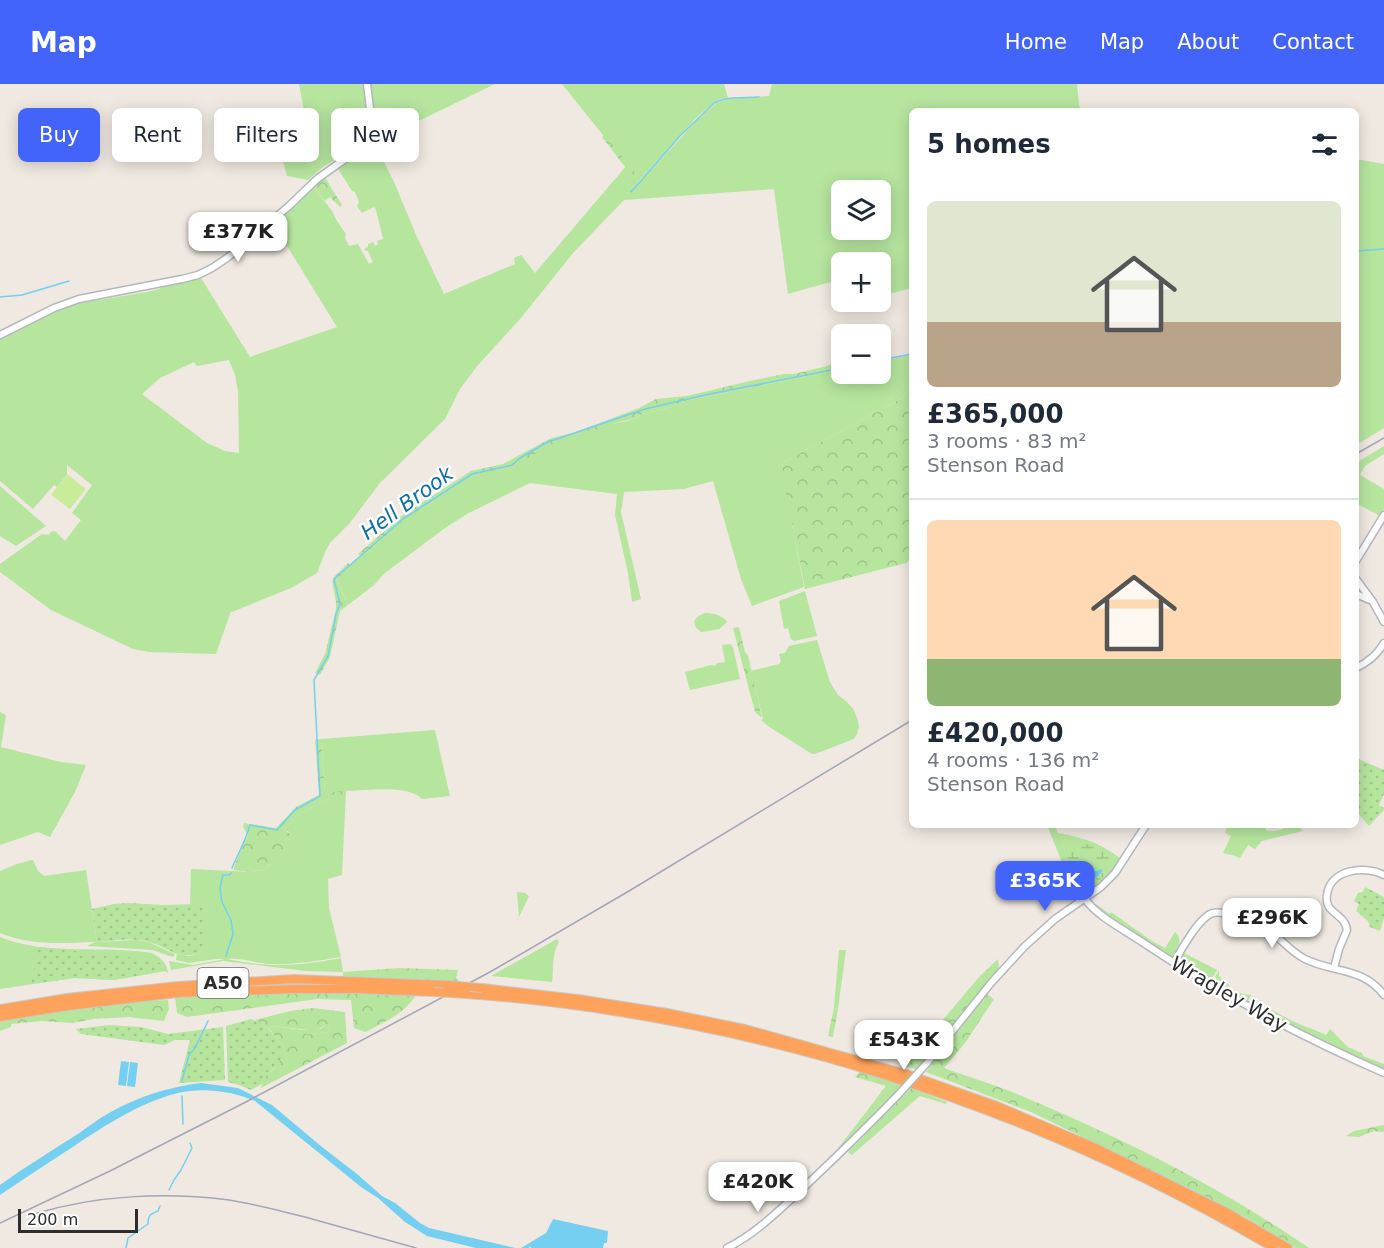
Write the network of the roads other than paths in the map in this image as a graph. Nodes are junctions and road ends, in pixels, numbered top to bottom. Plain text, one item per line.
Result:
1 (367, 84) edge
2 (0, 335) edge
3 (1384, 515) edge
4 (1359, 556) edge
5 (1359, 582) edge
6 (1359, 595) edge
7 (1373, 602) junction
8 (1384, 622) edge
9 (1384, 643) edge
10 (1359, 666) edge
11 (1144, 828) edge
12 (1384, 875) edge
13 (1084, 898) junction
14 (1174, 963) junction
15 (1334, 968) junction
16 (1383, 991) edge
17 (0, 1009) edge
18 (0, 1017) edge
19 (1384, 1073) edge
20 (727, 1248) edge
21 (1274, 1248) edge
22 (1288, 1248) edge

1 - 2 street
3 - 4 street
5 - 7 street
6 - 7 street
7 - 8 street
9 - 10 street
11 - 13 street
12 - 15 street
13 - 14 street, Wragley Way
13 - 20 street, bridge
14 - 15 street
14 - 19 street, Wragley Way
15 - 16 street
17 - 22 highway, A50, bridge
18 - 21 highway, A50, bridge

